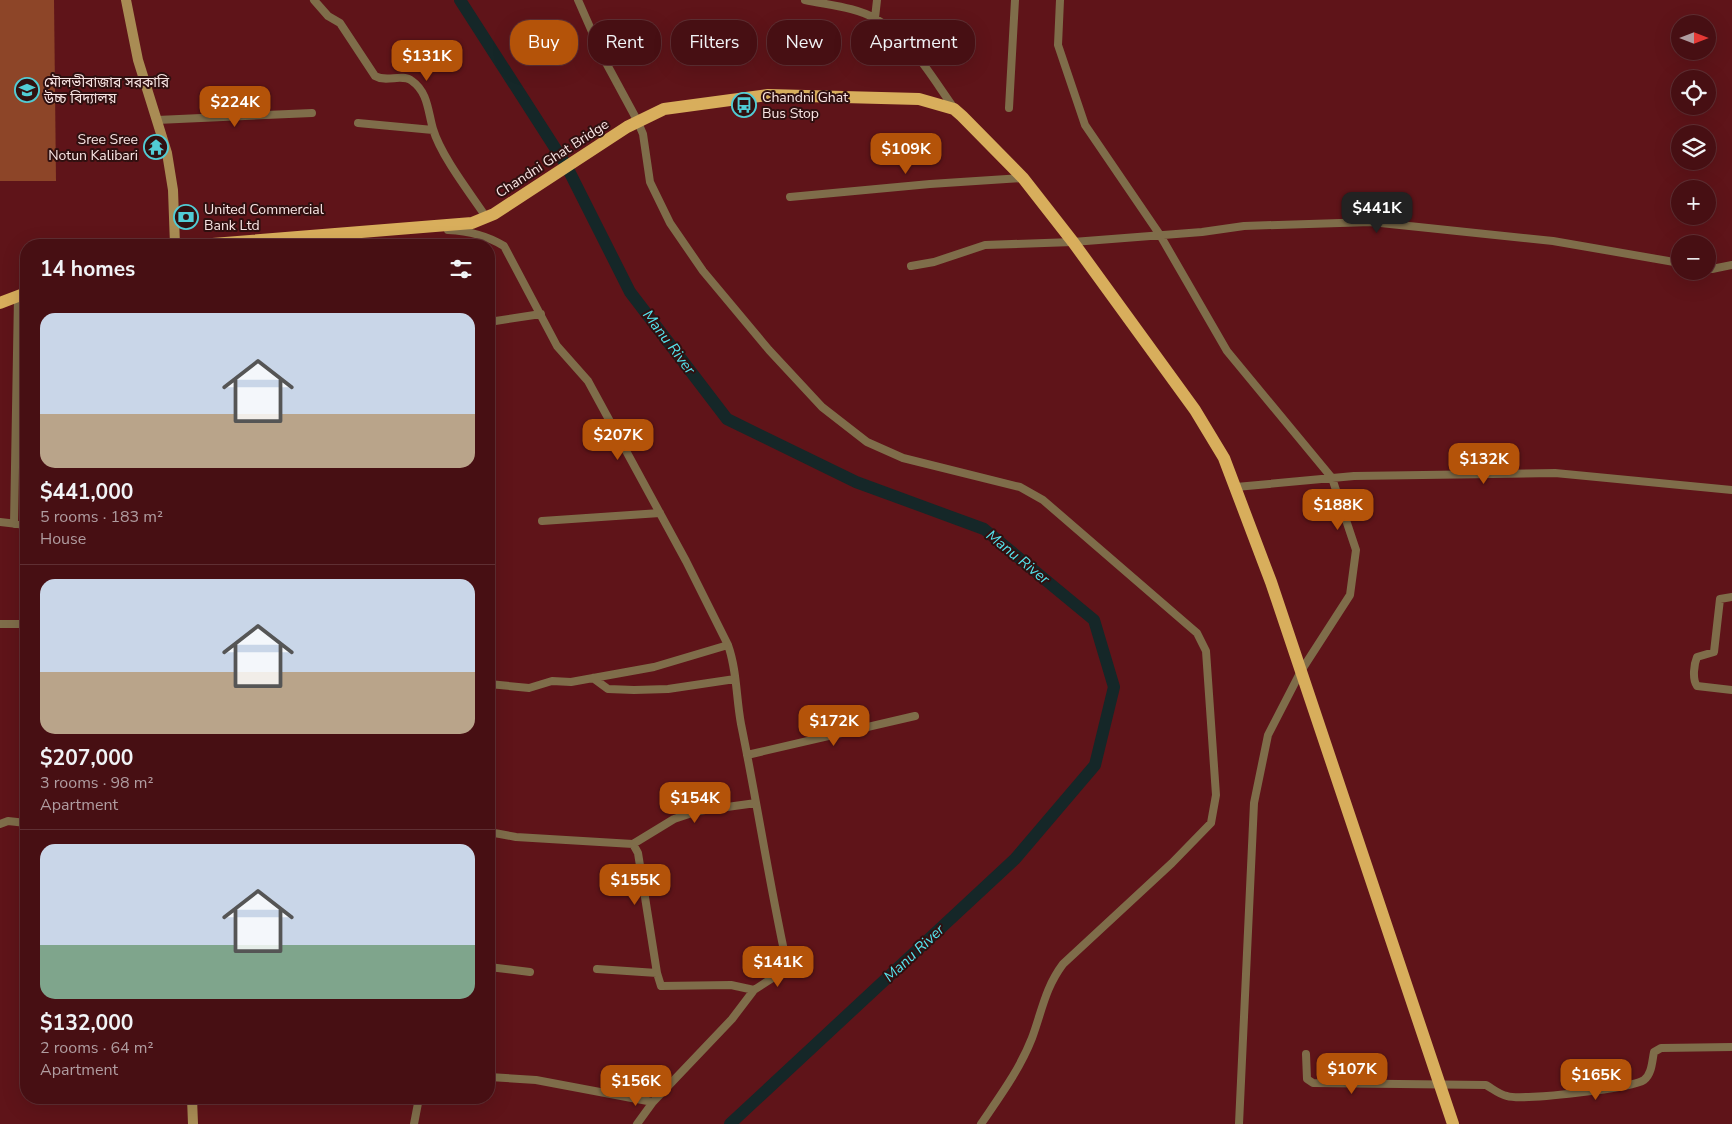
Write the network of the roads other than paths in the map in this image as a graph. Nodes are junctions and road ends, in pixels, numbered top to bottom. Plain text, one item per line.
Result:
1 (126, 0) edge
2 (314, 0) edge
3 (578, 0) edge
4 (805, 0) edge
5 (877, 0) edge
6 (1015, 0) edge
7 (1060, 0) edge
8 (875, 18) junction
9 (1009, 108) dead end
10 (954, 109) junction
11 (312, 113) dead end
12 (157, 120) junction
13 (358, 123) dead end
14 (632, 123) junction
15 (433, 130) junction
16 (1023, 178) junction
17 (790, 197) dead end
18 (490, 216) junction
19 (419, 228) junction
20 (1160, 235) junction
21 (175, 239) edge
22 (277, 239) edge
23 (494, 239) edge
24 (495, 240) edge
25 (1073, 242) junction
26 (1671, 262) edge
27 (1732, 265) edge
28 (911, 266) dead end
29 (1716, 267) edge
30 (20, 295) edge
31 (0, 302) edge
32 (541, 314) junction
33 (495, 321) edge
34 (20, 352) edge
35 (1332, 478) junction
36 (1236, 487) junction
37 (1732, 490) edge
38 (660, 513) junction
39 (542, 521) dead end
40 (0, 522) edge
41 (14, 524) junction
42 (20, 524) edge
43 (1732, 597) edge
44 (0, 624) edge
45 (20, 624) edge
46 (728, 644) junction
47 (1301, 671) junction
48 (592, 678) junction
49 (735, 679) junction
50 (495, 685) edge
51 (1732, 690) edge
52 (915, 716) dead end
53 (747, 754) junction
54 (756, 802) junction
55 (20, 822) edge
56 (0, 824) edge
57 (495, 833) edge
58 (633, 844) junction
59 (495, 968) edge
60 (597, 969) dead end
61 (530, 972) dead end
62 (657, 973) junction
63 (754, 990) junction
64 (1732, 1047) edge
65 (1306, 1054) dead end
66 (495, 1078) edge
67 (1440, 1085) junction
68 (653, 1102) junction
69 (192, 1104) edge
70 (418, 1104) edge
71 (193, 1124) edge
72 (414, 1124) edge
73 (637, 1124) edge
74 (981, 1124) edge
75 (1240, 1124) edge
76 (1453, 1124) edge

1 - 12 main road
2 - 15 street
3 - 14 street
4 - 8 street
5 - 8 street
6 - 9 street
7 - 20 street
8 - 10 street
10 - 14 highway, Chandni Ghat Bridge
10 - 16 highway
11 - 12 street
12 - 21 main road
13 - 15 street
14 - 18 highway, Chandni Ghat Bridge
14 - 74 street
15 - 18 street
16 - 17 street
16 - 25 highway
18 - 19 highway, Chandni Ghat Bridge
19 - 22 highway, Chandni Ghat Bridge
19 - 23 street
20 - 25 street
20 - 26 street
20 - 35 street
24 - 32 street
25 - 28 street
25 - 36 highway
27 - 29 street
30 - 31 highway
32 - 33 street
32 - 38 street
34 - 41 street
35 - 36 street
35 - 37 street
35 - 47 street
36 - 47 highway
38 - 39 street
38 - 46 street
40 - 41 street
41 - 42 street
43 - 51 street
44 - 45 street
46 - 48 street
46 - 49 street
47 - 67 highway
47 - 75 street
48 - 49 street
48 - 50 street
49 - 53 street
52 - 53 street
53 - 54 street
54 - 58 street
54 - 63 street
55 - 56 street
57 - 58 street
58 - 62 street
59 - 61 street
60 - 62 street
62 - 63 street
63 - 68 street
64 - 67 street
65 - 67 street
66 - 68 street
67 - 76 highway
68 - 73 street
69 - 71 main road
70 - 72 street

